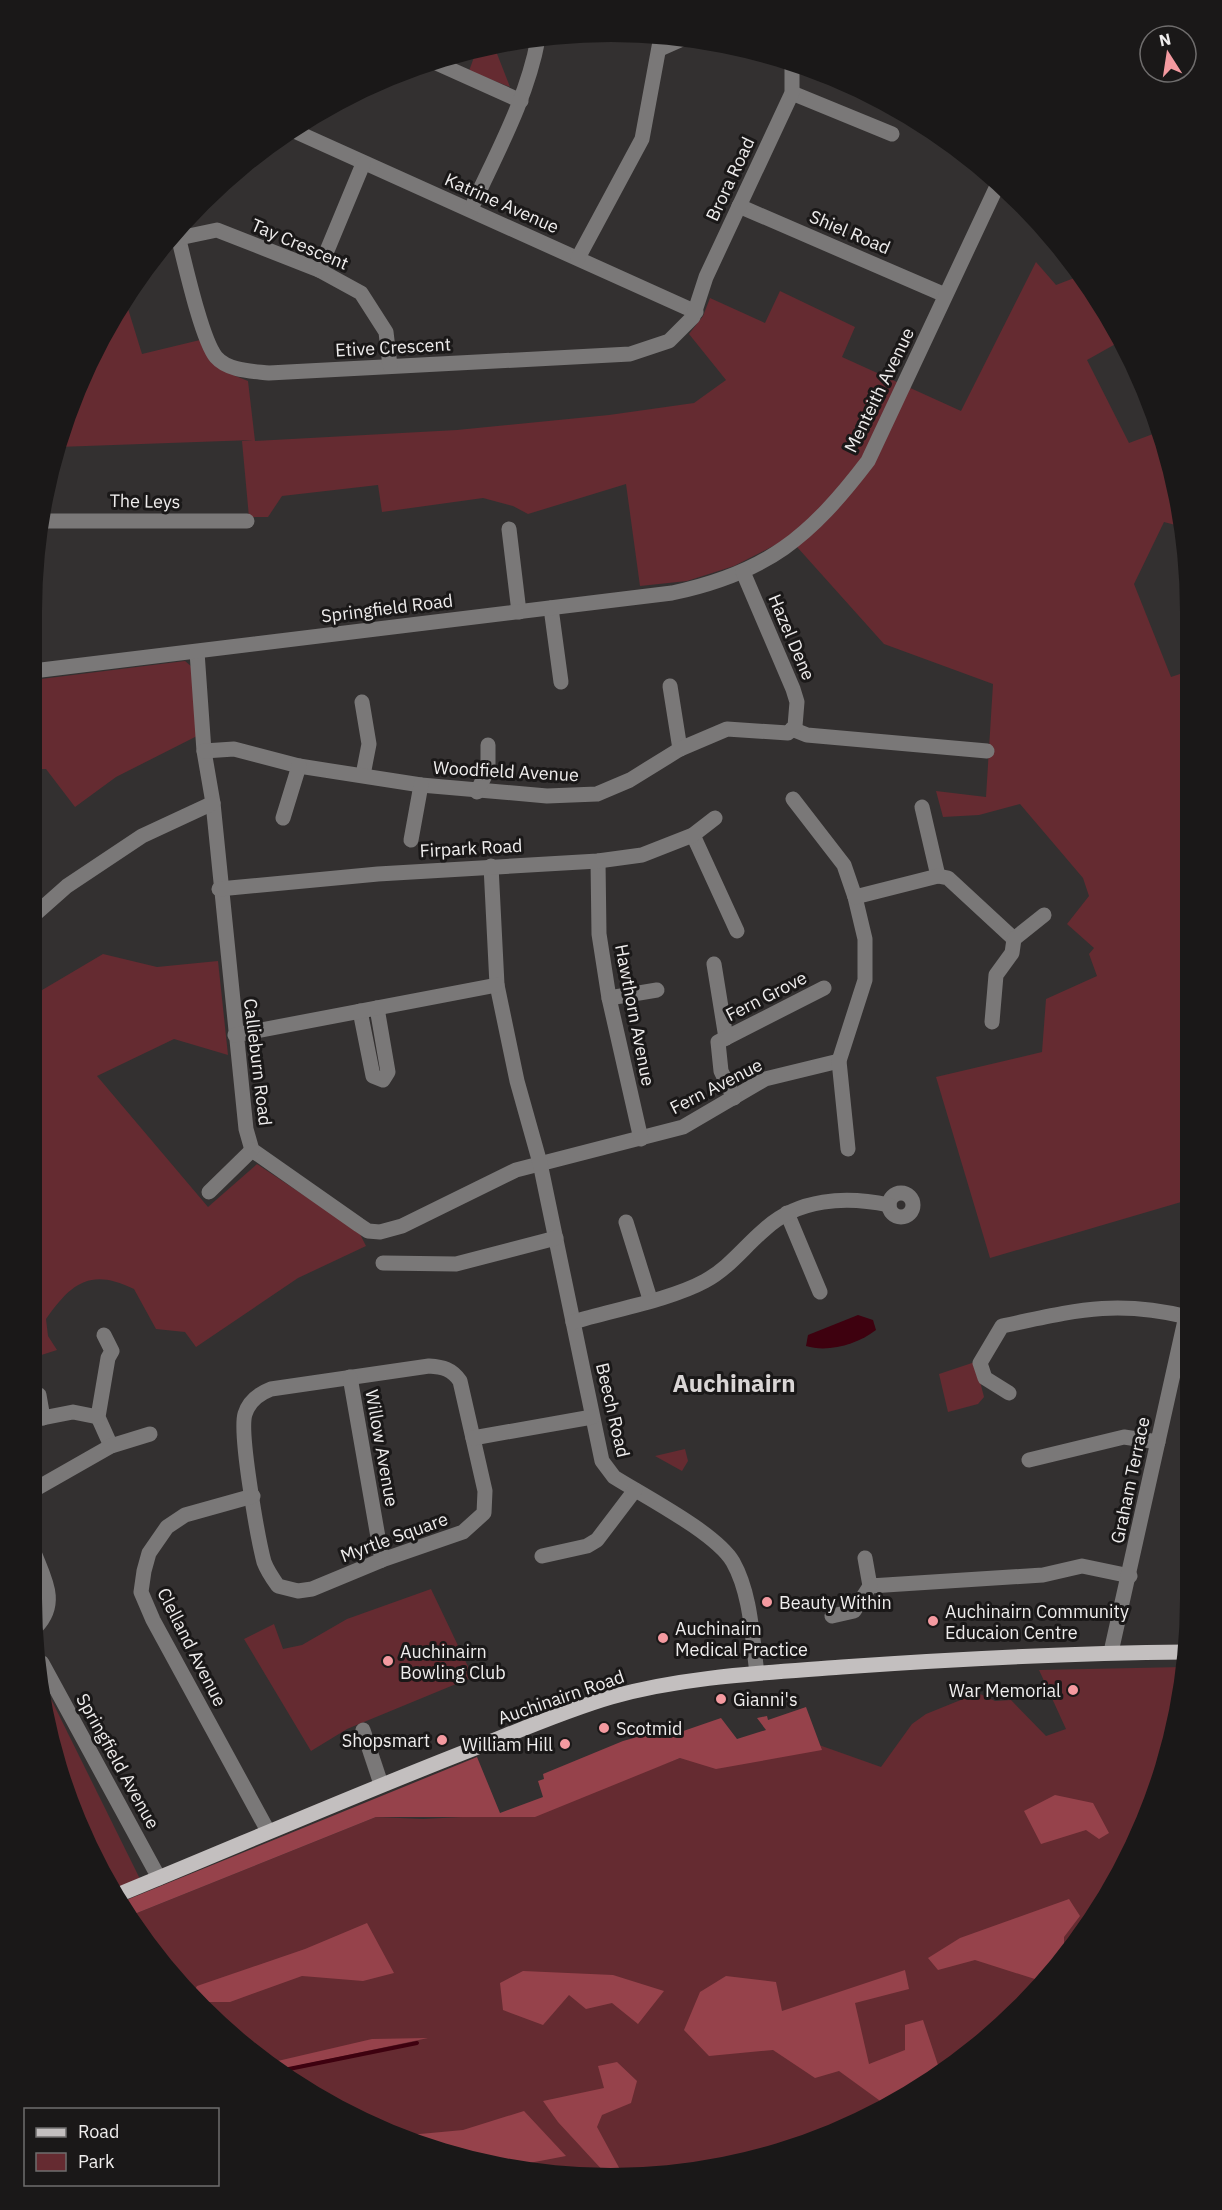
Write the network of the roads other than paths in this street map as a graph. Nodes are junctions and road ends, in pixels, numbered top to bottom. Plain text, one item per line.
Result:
1 (661, 44) edge
2 (536, 47) edge
3 (445, 67) edge
4 (792, 71) edge
5 (792, 93) junction
6 (521, 101) junction
7 (301, 134) edge
8 (892, 134) dead end
9 (363, 164) junction
10 (995, 191) edge
11 (739, 206) junction
12 (471, 209) junction
13 (187, 232) edge
14 (179, 241) edge
15 (578, 258) junction
16 (319, 270) junction
17 (945, 295) junction
18 (696, 312) junction
19 (390, 366) junction
20 (50, 521) edge
21 (247, 521) dead end
22 (509, 529) dead end
23 (743, 572) junction
24 (551, 608) junction
25 (519, 612) junction
26 (197, 652) junction
27 (42, 670) edge
28 (561, 682) dead end
29 (670, 686) dead end
30 (362, 702) dead end
31 (794, 724) junction
32 (488, 744) dead end
33 (680, 749) junction
34 (204, 751) junction
35 (987, 751) dead end
36 (299, 766) junction
37 (363, 775) junction
38 (421, 785) junction
39 (477, 792) junction
40 (793, 799) dead end
41 (213, 803) junction
42 (922, 807) dead end
43 (283, 818) dead end
44 (715, 818) dead end
45 (693, 835) junction
46 (411, 840) dead end
47 (598, 861) junction
48 (490, 866) junction
49 (938, 876) junction
50 (219, 889) junction
51 (855, 897) junction
52 (42, 908) edge
53 (1044, 915) dead end
54 (737, 931) dead end
55 (1014, 939) junction
56 (714, 964) dead end
57 (497, 986) junction
58 (824, 988) dead end
59 (657, 990) dead end
60 (609, 998) junction
61 (377, 1008) junction
62 (360, 1011) junction
63 (992, 1022) dead end
64 (235, 1035) junction
65 (726, 1038) junction
66 (839, 1061) junction
67 (734, 1098) junction
68 (641, 1139) junction
69 (848, 1149) dead end
70 (252, 1150) junction
71 (540, 1163) junction
72 (209, 1191) dead end
73 (889, 1205) dead end
74 (787, 1213) junction
75 (626, 1222) dead end
76 (556, 1238) junction
77 (383, 1263) dead end
78 (820, 1292) dead end
79 (650, 1299) junction
80 (1180, 1315) edge
81 (573, 1322) junction
82 (104, 1335) dead end
83 (1180, 1346) edge
84 (350, 1377) junction
85 (1009, 1393) dead end
86 (98, 1417) junction
87 (42, 1418) edge
88 (592, 1418) junction
89 (150, 1434) dead end
90 (473, 1437) junction
91 (1158, 1442) junction
92 (111, 1446) junction
93 (1029, 1460) dead end
94 (42, 1485) edge
95 (635, 1490) junction
96 (253, 1496) junction
97 (542, 1556) dead end
98 (865, 1557) dead end
99 (382, 1560) junction
100 (1130, 1576) junction
101 (42, 1577) edge
102 (870, 1586) junction
103 (832, 1616) dead end
104 (43, 1619) edge
105 (1111, 1652) junction
106 (1177, 1652) edge
107 (47, 1672) edge
108 (757, 1673) junction
109 (363, 1730) dead end
110 (381, 1784) junction
111 (268, 1832) junction
112 (159, 1878) junction
113 (124, 1892) edge

1 - 15 street
2 - 6 street
3 - 6 street
4 - 5 street, Brora Road
5 - 8 street
5 - 11 street, Brora Road
6 - 12 street
7 - 9 street, Katrine Avenue
9 - 12 street, Katrine Avenue
9 - 16 street
10 - 17 street, Menteith Avenue
11 - 17 street, Shiel Road
11 - 18 street, Brora Road
12 - 15 street, Katrine Avenue
13 - 16 street, Tay Crescent
14 - 19 street, Etive Crescent
15 - 18 street, Katrine Avenue
16 - 19 street, Tay Crescent
17 - 23 street, Menteith Avenue
18 - 19 street, Etive Crescent
20 - 21 street, The Leys
22 - 25 street
23 - 24 street, Springfield Road
23 - 31 street, Hazel Dene
24 - 25 street, Springfield Road
24 - 28 street
25 - 26 street, Springfield Road
26 - 27 street, Springfield Road
26 - 34 street, Callieburn Road
29 - 33 street
30 - 37 street
31 - 33 street, Woodfield Avenue
31 - 35 street, Woodfield Avenue
32 - 39 street
33 - 39 street, Woodfield Avenue
34 - 36 street, Woodfield Avenue
34 - 41 street, Callieburn Road
36 - 37 street, Woodfield Avenue
36 - 43 street
37 - 38 street, Woodfield Avenue
38 - 39 street, Woodfield Avenue
38 - 46 street
40 - 51 street
41 - 50 street, Callieburn Road
41 - 52 street
42 - 49 street
44 - 45 street, Firpark Road
45 - 47 street, Firpark Road
45 - 54 street
47 - 48 street, Firpark Road
47 - 60 street, Hawthorn Avenue
48 - 50 street, Firpark Road
48 - 57 street, Beech Road
49 - 51 street
49 - 55 street
50 - 64 street, Callieburn Road
51 - 66 street
53 - 55 street
55 - 63 street
56 - 65 street, Fern Grove
57 - 61 street
57 - 71 street, Beech Road
58 - 65 street, Fern Grove
59 - 60 street
60 - 68 street, Hawthorn Avenue
61 - 62 street
61 - 62 street
62 - 64 street
64 - 70 street, Callieburn Road
65 - 67 street, Fern Grove
66 - 67 street, Fern Avenue
66 - 69 street
67 - 68 street, Fern Avenue
68 - 71 street, Fern Avenue
70 - 71 street, Callieburn Road
70 - 72 street
71 - 76 street, Beech Road
73 - 74 street
74 - 78 street
74 - 79 street
75 - 79 street
76 - 77 street
76 - 81 street, Beech Road
79 - 81 street
80 - 85 street
81 - 88 street, Beech Road
82 - 86 street
83 - 91 street, Graham Terrace
84 - 90 street, Myrtle Square
84 - 96 street, Myrtle Square
84 - 99 street, Willow Avenue
86 - 87 street
86 - 92 street
88 - 90 street
88 - 95 street, Beech Road
89 - 92 street
90 - 99 street, Myrtle Square
91 - 93 street
91 - 100 street, Graham Terrace
92 - 94 street
95 - 97 street
95 - 108 street, Beech Road
96 - 99 street, Myrtle Square
96 - 111 street, Clelland Avenue
98 - 102 street
100 - 102 street
100 - 105 street, Graham Terrace
101 - 104 street
102 - 103 street
105 - 106 main road, Auchinairn Road
105 - 108 main road, Auchinairn Road
107 - 112 street, Springfield Avenue
108 - 110 main road, Auchinairn Road
109 - 110 street
110 - 111 main road, Auchinairn Road
111 - 112 main road, Auchinairn Road
112 - 113 main road, Auchinairn Road

